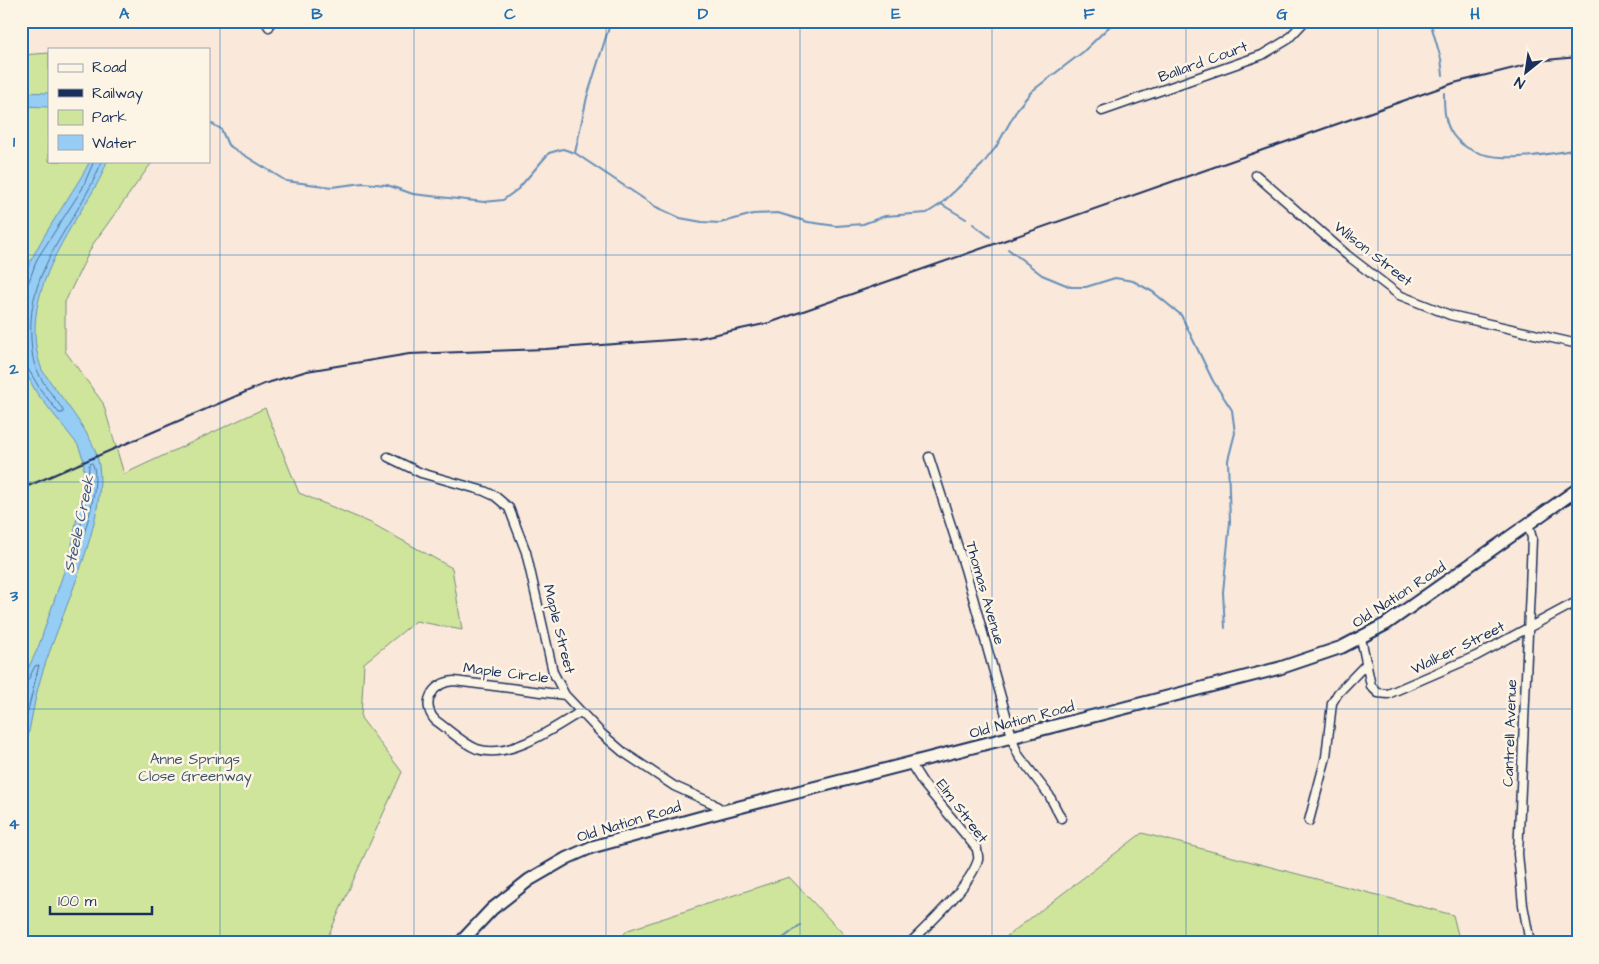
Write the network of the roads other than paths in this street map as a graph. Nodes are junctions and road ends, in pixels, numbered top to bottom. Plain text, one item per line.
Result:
1 (1305, 21) edge
2 (1102, 112) dead end
3 (1256, 175) dead end
4 (1578, 344) edge
5 (388, 457) dead end
6 (929, 457) dead end
7 (1578, 488) edge
8 (1528, 524) junction
9 (1578, 601) edge
10 (1528, 628) junction
11 (1361, 638) junction
12 (1367, 662) junction
13 (565, 694) junction
14 (580, 712) junction
15 (1013, 737) junction
16 (911, 764) junction
17 (724, 811) junction
18 (1061, 818) dead end
19 (1309, 822) dead end
20 (460, 943) edge
21 (910, 943) edge
22 (1530, 943) edge

1 - 2 street, Ballard Court
3 - 4 street, Wilson Street
5 - 13 street, Maple Street
6 - 15 street, Thomas Avenue
7 - 8 main road, Old Nation Road
8 - 10 street, Cantrell Avenue
8 - 11 main road, Old Nation Road
9 - 10 street, Walker Street
10 - 12 street, Walker Street
10 - 22 street, Cantrell Avenue
11 - 12 street, Walker Street
11 - 15 main road, Old Nation Road
12 - 19 street
13 - 14 street, Maple Street
13 - 14 street, Maple Circle
14 - 17 street, Maple Street
15 - 16 main road, Old Nation Road
15 - 18 street, Thomas Avenue
16 - 17 main road, Old Nation Road
16 - 21 street, Elm Street
17 - 20 main road, Old Nation Road

